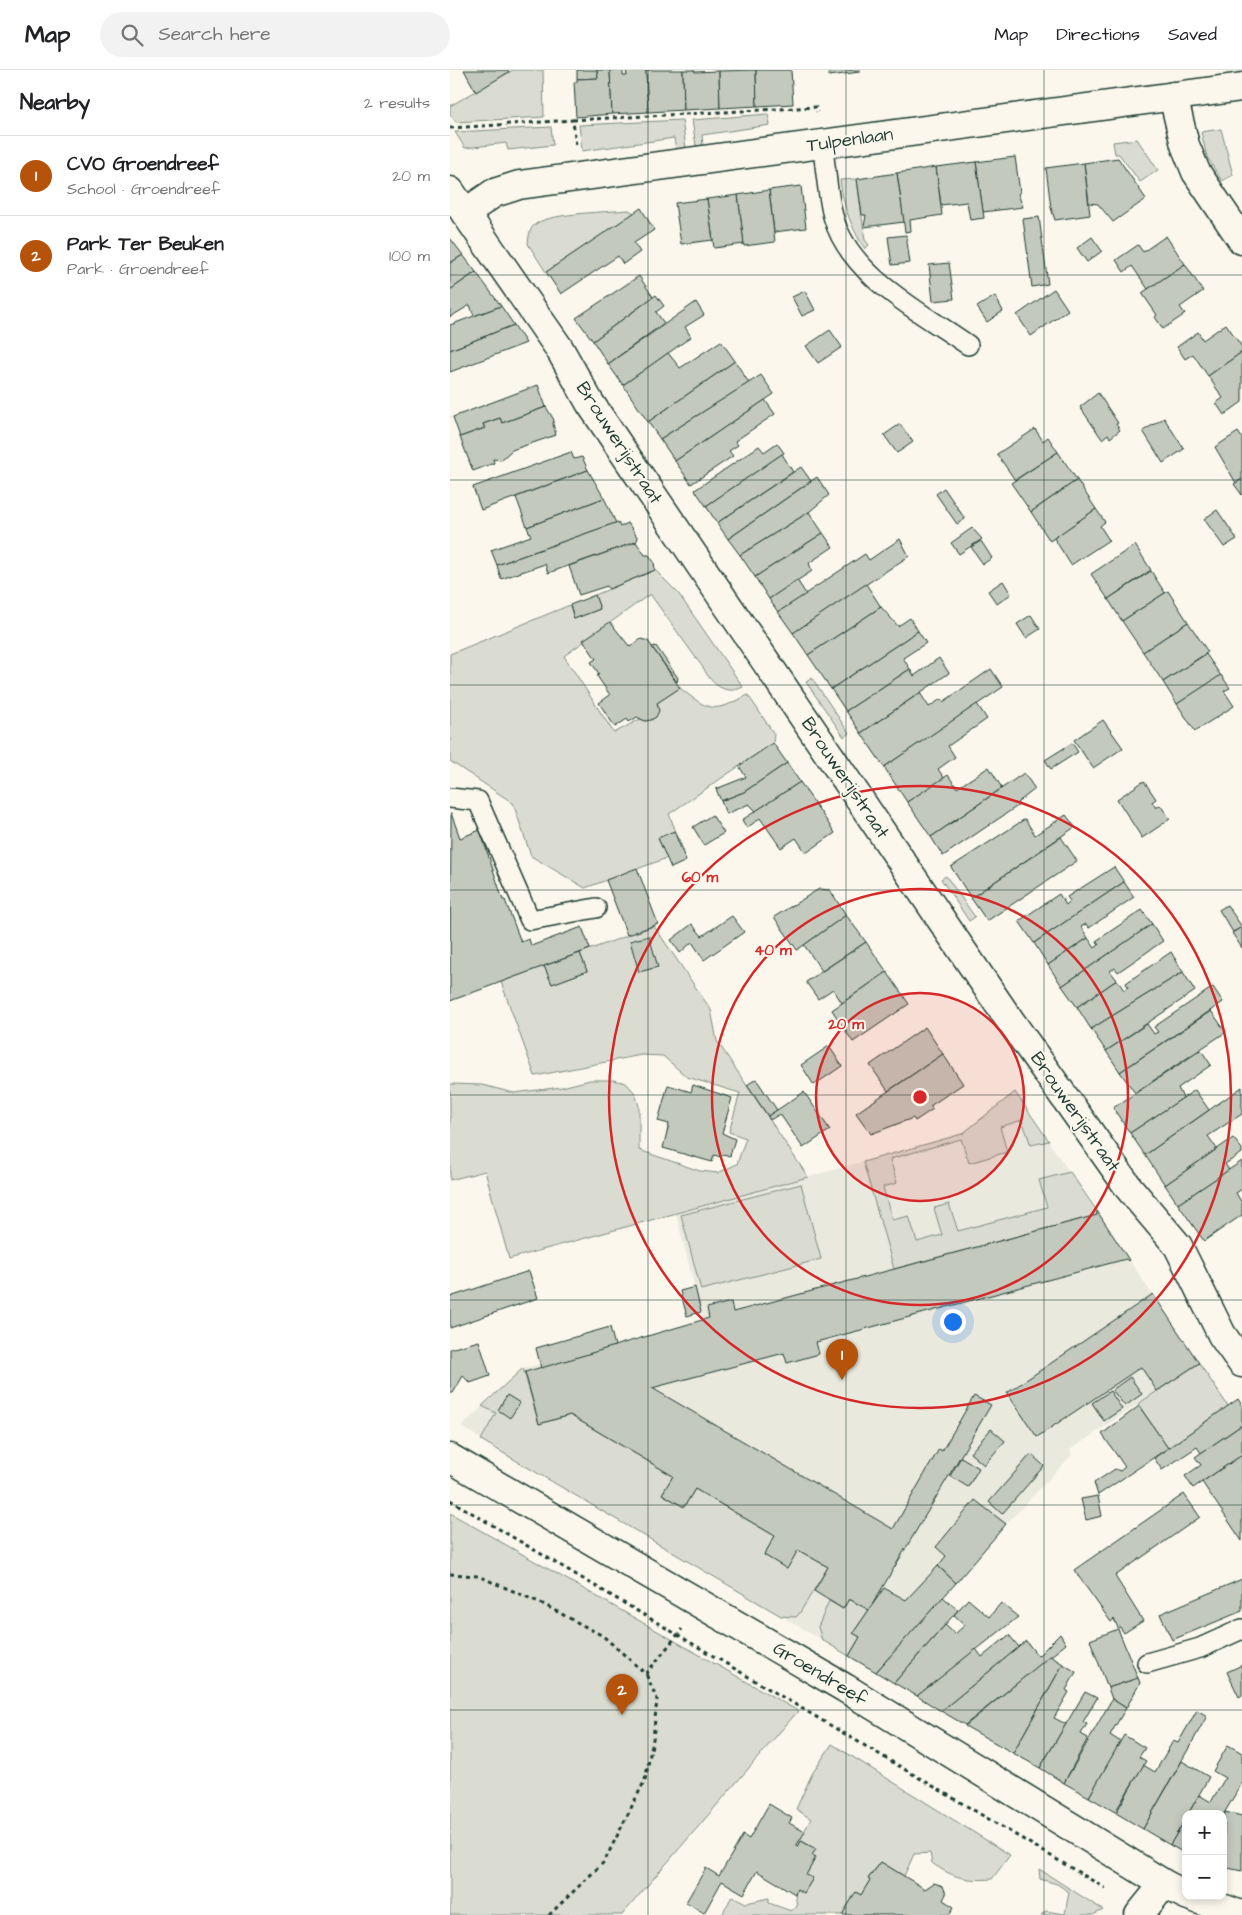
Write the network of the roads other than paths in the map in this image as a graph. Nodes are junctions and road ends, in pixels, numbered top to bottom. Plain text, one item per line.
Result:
1 (1242, 87) edge
2 (1174, 96) junction
3 (822, 144) junction
4 (457, 202) edge
5 (1242, 240) edge
6 (968, 345) dead end
7 (450, 798) edge
8 (596, 908) dead end
9 (1242, 1363) edge
10 (450, 1458) edge
11 (1242, 1629) edge
12 (1147, 1663) dead end
13 (1180, 1892) edge
14 (1139, 1915) edge
15 (1241, 1915) edge

1 - 2 street, Tulpenlaan
2 - 3 street, Tulpenlaan
2 - 5 street
3 - 4 street, Tulpenlaan
3 - 6 lane
4 - 9 street, Brouwerijstraat
7 - 8 lane
10 - 13 street, Groendreef
11 - 12 lane
13 - 14 street
13 - 15 street, Groendreef

